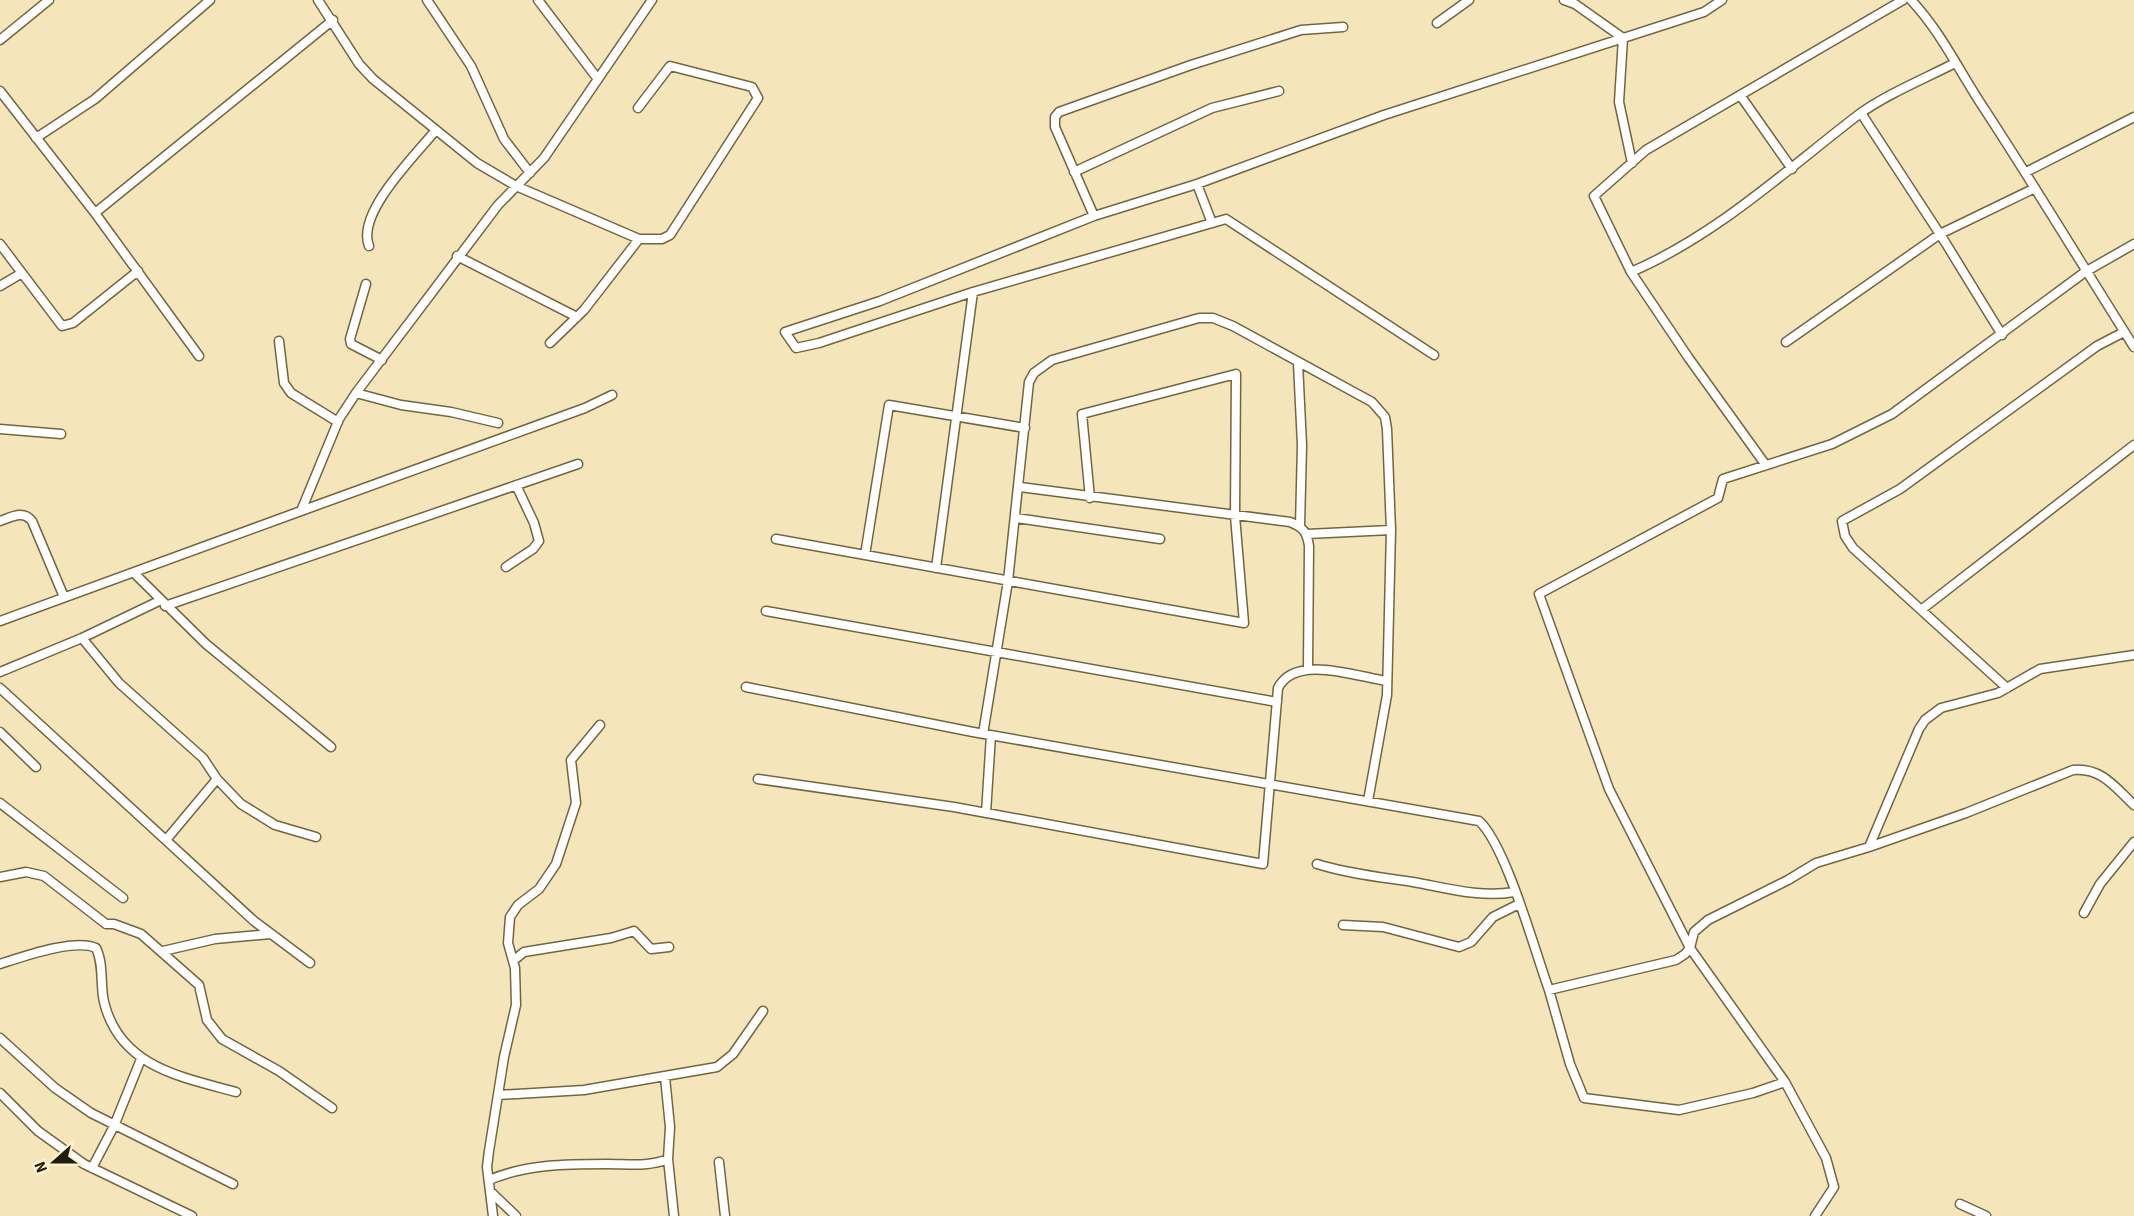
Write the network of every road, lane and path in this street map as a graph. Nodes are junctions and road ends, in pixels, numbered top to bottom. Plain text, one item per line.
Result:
1 (48, 0) edge
2 (210, 0) edge
3 (318, 0) edge
4 (428, 0) edge
5 (538, 0) edge
6 (652, 0) edge
7 (1468, 0) edge
8 (1564, 0) edge
9 (1722, 0) edge
10 (1903, 0) edge
11 (1911, 0) edge
12 (333, 21) junction
13 (1437, 23) dead end
14 (1343, 27) dead end
15 (1, 36) edge
16 (1623, 38) junction
17 (1954, 63) junction
18 (597, 78) junction
19 (0, 91) edge
20 (1279, 91) dead end
21 (1740, 95) junction
22 (638, 108) dead end
23 (1861, 113) junction
24 (2134, 117) edge
25 (435, 131) junction
26 (36, 138) junction
27 (1632, 163) junction
28 (1792, 169) junction
29 (1074, 172) junction
30 (2026, 172) junction
31 (530, 173) junction
32 (1197, 184) junction
33 (516, 186) junction
34 (2036, 188) junction
35 (95, 213) junction
36 (1094, 216) junction
37 (1212, 223) junction
38 (1940, 234) junction
39 (639, 238) junction
40 (0, 244) edge
41 (2134, 244) edge
42 (369, 246) dead end
43 (457, 256) junction
44 (138, 271) junction
45 (1631, 272) junction
46 (2085, 272) junction
47 (22, 273) junction
48 (366, 284) dead end
49 (0, 286) edge
50 (973, 292) junction
51 (577, 316) junction
52 (2124, 332) junction
53 (2002, 335) junction
54 (279, 341) dead end
55 (1786, 342) dead end
56 (550, 343) dead end
57 (2134, 347) edge
58 (1434, 355) dead end
59 (199, 356) dead end
60 (382, 360) junction
61 (1298, 363) junction
62 (356, 393) junction
63 (612, 395) dead end
64 (956, 415) junction
65 (338, 422) junction
66 (498, 423) dead end
67 (1025, 428) junction
68 (0, 429) edge
69 (61, 434) dead end
70 (2134, 445) edge
71 (578, 464) dead end
72 (1766, 464) junction
73 (516, 485) junction
74 (1020, 487) junction
75 (1090, 498) junction
76 (301, 511) junction
77 (1235, 516) junction
78 (1016, 518) junction
79 (0, 521) edge
80 (1300, 526) junction
81 (1391, 530) junction
82 (1307, 534) junction
83 (776, 539) dead end
84 (1160, 539) dead end
85 (865, 555) junction
86 (506, 567) dead end
87 (936, 568) junction
88 (134, 573) junction
89 (1008, 581) junction
90 (64, 597) junction
91 (162, 603) junction
92 (1921, 610) junction
93 (766, 611) dead end
94 (0, 621) edge
95 (82, 638) junction
96 (996, 652) junction
97 (2134, 655) edge
98 (1308, 668) junction
99 (0, 672) edge
100 (1386, 681) junction
101 (746, 687) dead end
102 (0, 688) edge
103 (2007, 688) junction
104 (1277, 702) junction
105 (600, 725) dead end
106 (0, 732) edge
107 (987, 734) junction
108 (332, 747) dead end
109 (36, 767) dead end
110 (217, 779) junction
111 (758, 779) dead end
112 (1268, 784) junction
113 (1368, 801) junction
114 (0, 803) edge
115 (2134, 805) edge
116 (986, 813) junction
117 (316, 837) dead end
118 (166, 840) junction
119 (2134, 842) edge
120 (1869, 848) junction
121 (1317, 864) dead end
122 (0, 877) edge
123 (1514, 892) junction
124 (123, 898) dead end
125 (1519, 904) junction
126 (2084, 913) dead end
127 (1343, 925) dead end
128 (271, 933) junction
129 (669, 947) dead end
130 (1690, 948) junction
131 (163, 951) junction
132 (513, 961) junction
133 (310, 963) dead end
134 (0, 964) edge
135 (1549, 990) junction
136 (763, 1011) dead end
137 (0, 1038) edge
138 (141, 1059) junction
139 (665, 1077) junction
140 (1785, 1082) junction
141 (236, 1092) dead end
142 (0, 1093) edge
143 (498, 1095) junction
144 (332, 1108) dead end
145 (114, 1125) junction
146 (668, 1159) junction
147 (719, 1162) dead end
148 (92, 1167) junction
149 (489, 1180) junction
150 (233, 1184) dead end
151 (492, 1193) junction
152 (1960, 1204) dead end
153 (192, 1216) edge
154 (493, 1216) edge
155 (516, 1216) edge
156 (674, 1216) edge
157 (725, 1216) edge
158 (1815, 1216) edge
159 (1986, 1216) edge

1 - 15 street
2 - 26 street
3 - 12 street
4 - 31 street
5 - 18 street
6 - 18 street
7 - 13 street
8 - 16 street
9 - 16 street
10 - 21 street
11 - 17 street
12 - 25 street
12 - 35 street
14 - 29 street
16 - 27 street
16 - 32 street
17 - 23 street
17 - 30 street
18 - 31 street
19 - 26 street
20 - 29 street
21 - 27 street
21 - 28 street
22 - 39 street
23 - 28 street
23 - 38 street
24 - 30 street
25 - 33 street
25 - 42 street
26 - 35 street
27 - 45 street
28 - 45 street
29 - 36 street
30 - 34 street
31 - 33 street
32 - 36 street
32 - 37 street
33 - 39 street
33 - 43 street
34 - 38 street
34 - 46 street
35 - 44 street
36 - 50 street
37 - 50 street
37 - 58 street
38 - 53 street
38 - 55 street
39 - 51 street
40 - 47 street
41 - 46 street
43 - 51 street
43 - 60 street
44 - 47 street
44 - 59 street
45 - 72 street
46 - 52 street
46 - 53 street
47 - 49 street
48 - 60 street
50 - 64 street
51 - 56 street
52 - 57 street
52 - 92 street
53 - 72 street
54 - 65 street
60 - 62 street
61 - 67 street
61 - 80 street
61 - 81 street
62 - 65 street
62 - 66 street
63 - 76 street
64 - 67 street
64 - 85 street
64 - 87 street
65 - 76 street
67 - 74 street
68 - 69 street
70 - 92 street
71 - 73 street
72 - 130 street
73 - 86 street
73 - 91 street
74 - 75 street
74 - 78 street
75 - 77 street
75 - 77 street
76 - 88 street
77 - 80 street
77 - 89 street
78 - 84 street
78 - 89 street
79 - 90 street
80 - 82 street
81 - 82 street
81 - 100 street
82 - 98 street
83 - 85 street
85 - 87 street
87 - 89 street
88 - 90 street
88 - 91 street
89 - 96 street
90 - 94 street
91 - 95 street
91 - 108 street
92 - 103 street
93 - 96 street
95 - 99 street
95 - 110 street
96 - 104 street
96 - 107 street
97 - 103 street
98 - 100 street
98 - 104 street
100 - 113 street
101 - 107 street
102 - 118 street
103 - 120 street
104 - 112 street
105 - 132 street
106 - 109 street
107 - 112 street
107 - 116 street
110 - 117 street
110 - 118 street
111 - 116 street
112 - 113 street
112 - 116 street
113 - 123 street
114 - 124 street
115 - 120 street
118 - 128 street
119 - 126 street
120 - 130 street
121 - 123 street
122 - 131 street
123 - 125 street
125 - 127 street
125 - 135 street
128 - 131 street
128 - 133 street
129 - 132 street
130 - 135 street
130 - 140 street
131 - 144 street
132 - 143 street
134 - 138 street
135 - 140 street
136 - 139 street
137 - 145 street
138 - 141 street
138 - 145 street
139 - 143 street
139 - 146 street
140 - 158 street
142 - 148 street
143 - 149 street
145 - 148 street
145 - 150 street
146 - 149 street
146 - 156 street
147 - 157 street
148 - 153 street
149 - 151 street
151 - 154 street
151 - 155 street
152 - 159 street

